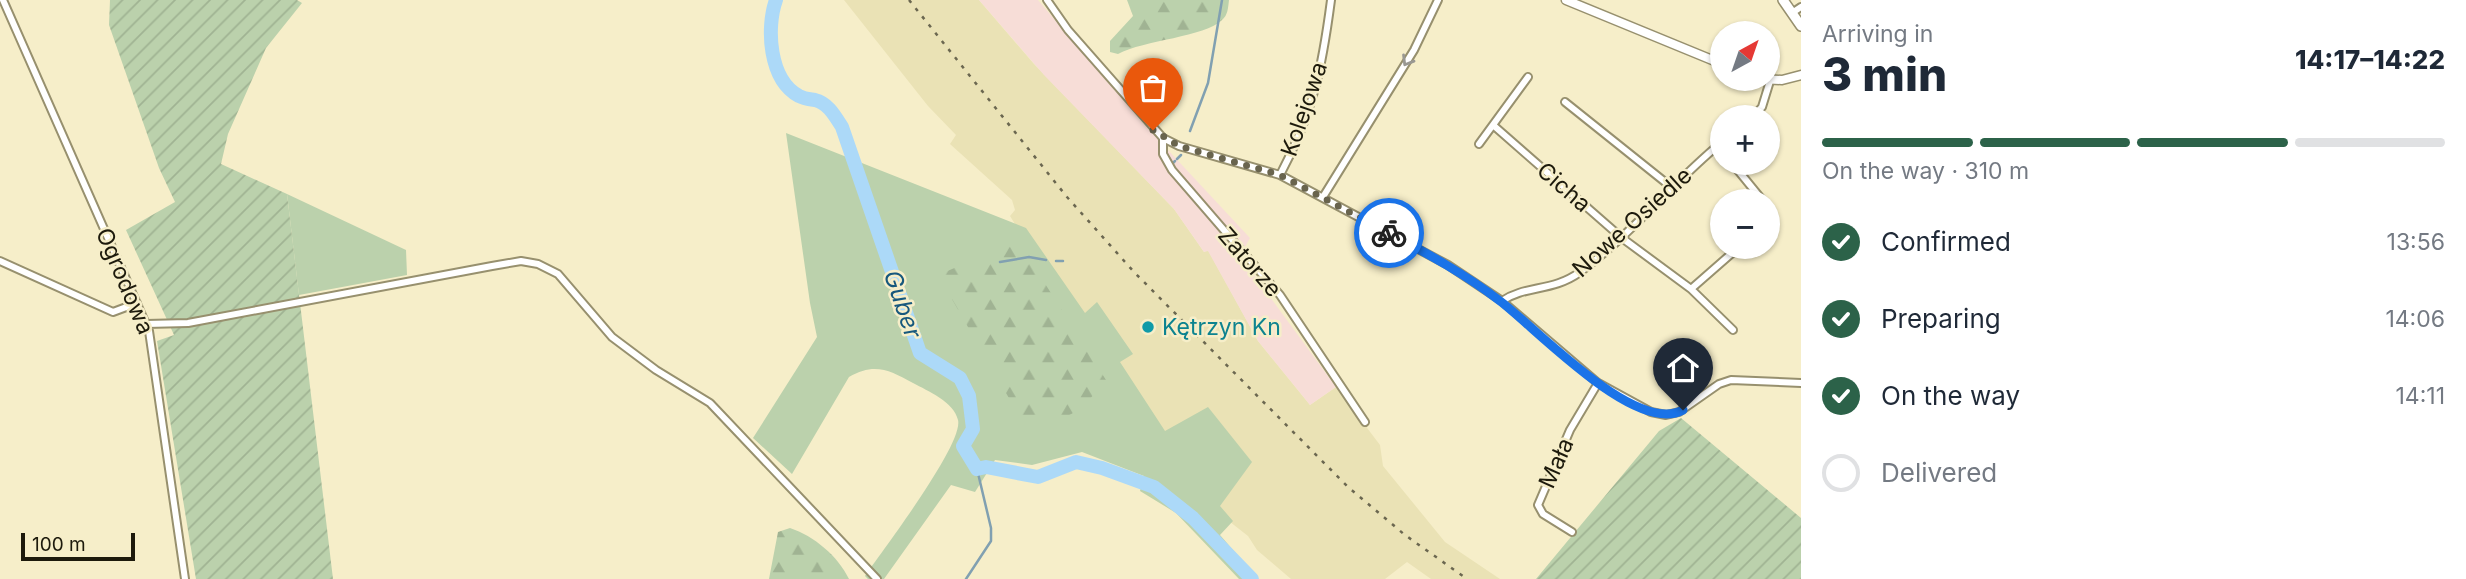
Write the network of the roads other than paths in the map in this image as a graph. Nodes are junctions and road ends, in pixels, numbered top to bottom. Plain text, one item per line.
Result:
1 (3, 0) edge
2 (1047, 0) edge
3 (1331, 0) edge
4 (1438, 0) edge
5 (1566, 0) edge
6 (1783, 0) edge
7 (1801, 7) edge
8 (1792, 13) junction
9 (1801, 26) edge
10 (1710, 59) edge
11 (1801, 75) edge
12 (1528, 77) dead end
13 (1780, 79) edge
14 (1565, 102) dead end
15 (1493, 125) junction
16 (1163, 138) junction
17 (1479, 144) dead end
18 (1710, 154) edge
19 (1280, 175) junction
20 (1742, 175) edge
21 (1670, 186) junction
22 (1753, 189) edge
23 (1322, 197) junction
24 (1622, 238) junction
25 (1725, 259) edge
26 (0, 261) edge
27 (1691, 289) junction
28 (1502, 302) junction
29 (137, 303) junction
30 (146, 324) junction
31 (1733, 330) dead end
32 (1598, 383) junction
33 (1801, 383) edge
34 (1364, 422) dead end
35 (1572, 532) dead end
36 (185, 579) edge
37 (877, 579) edge

1 - 29 street, Ogrodowa
2 - 16 street
3 - 19 street, Kolejowa
4 -> 23 street
5 - 10 street
6 - 8 main road
7 - 8 street
8 - 9 main road
11 - 13 street
12 - 15 street
14 - 21 street
15 - 17 street
15 - 24 street, Cicha
16 - 19 street
16 - 34 street, Zatorze
18 - 21 street, Nowe Osiedle
19 - 23 street
20 - 22 street
21 - 24 street, Nowe Osiedle
23 - 28 street
24 - 27 street, Cicha
24 - 28 street, Nowe Osiedle
25 - 27 street
26 - 29 street
27 - 31 street, Cicha
28 - 32 street
29 - 30 street, Ogrodowa
30 - 36 street, Ogrodowa
30 - 37 street
32 - 33 street
32 - 35 street, Mała

